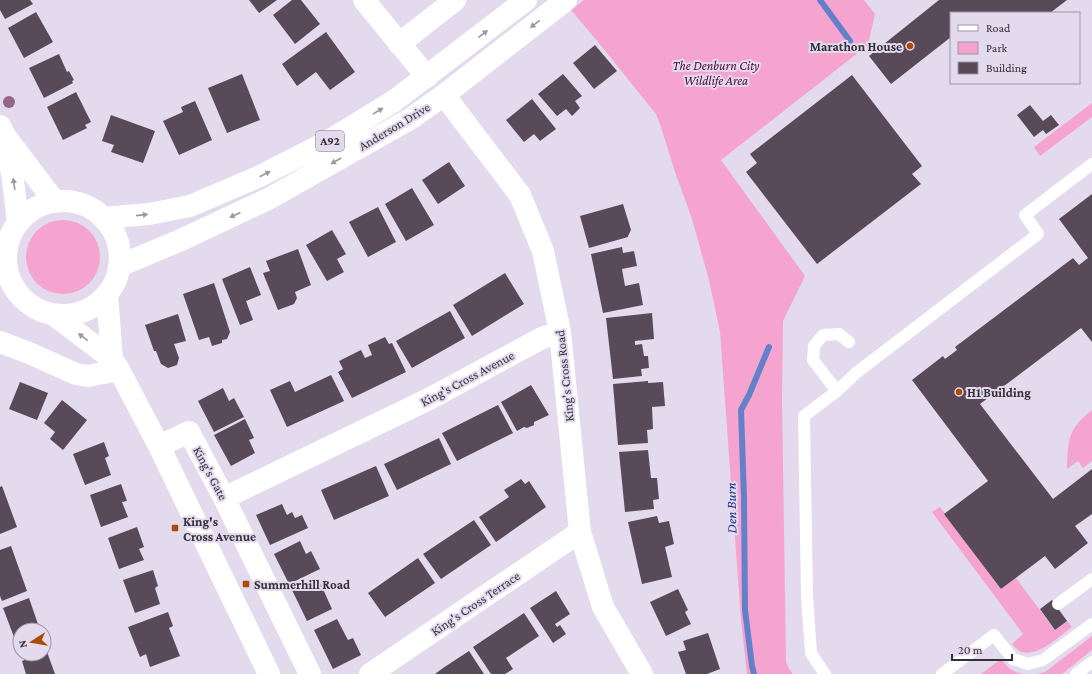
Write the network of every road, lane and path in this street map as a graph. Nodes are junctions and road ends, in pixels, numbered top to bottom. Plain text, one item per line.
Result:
1 (364, 0) edge
2 (455, 0) edge
3 (526, 0) edge
4 (566, 0) edge
5 (399, 44) junction
6 (427, 77) junction
7 (444, 95) junction
8 (2, 131) edge
9 (1092, 164) edge
10 (55, 202) junction
11 (103, 218) junction
12 (18, 222) junction
13 (4, 245) edge
14 (119, 266) junction
15 (108, 294) junction
16 (0, 296) edge
17 (24, 300) junction
18 (54, 315) junction
19 (560, 332) junction
20 (0, 342) edge
21 (849, 342) dead end
22 (115, 364) junction
23 (837, 391) junction
24 (159, 446) junction
25 (224, 498) junction
26 (580, 532) junction
27 (1092, 578) edge
28 (1058, 604) dead end
29 (1092, 624) edge
30 (1092, 662) edge
31 (269, 674) edge
32 (310, 674) edge
33 (370, 674) edge
34 (642, 674) edge
35 (825, 674) edge
36 (942, 674) edge
37 (1076, 674) edge

1 - 5 street
2 - 5 street
6 -> 3 street, Anderson Drive / A92
4 -> 7 street, Anderson Drive / A92
5 - 6 street
11 -> 6 street, Anderson Drive / A92
7 -> 14 street, Anderson Drive / A92
7 - 19 street, King's Cross Road
8 - 10 street
12 -> 8 street
9 - 23 lane
10 - 11 street
10 - 12 street
11 - 14 street
12 - 13 street
13 - 17 street
14 - 15 street
15 - 18 street
15 - 22 street
16 - 17 street
17 - 18 street
22 -> 18 street
19 - 25 street, King's Cross Avenue
19 - 26 street, King's Cross Road
20 - 22 street
21 - 23 lane
22 - 24 street
23 - 35 lane
24 - 25 street, King's Gate
24 - 31 street
25 - 32 street, King's Gate
26 - 33 street, King's Cross Terrace
26 - 34 street, King's Cross Road
27 - 28 lane
29 - 36 lane
30 - 37 lane

